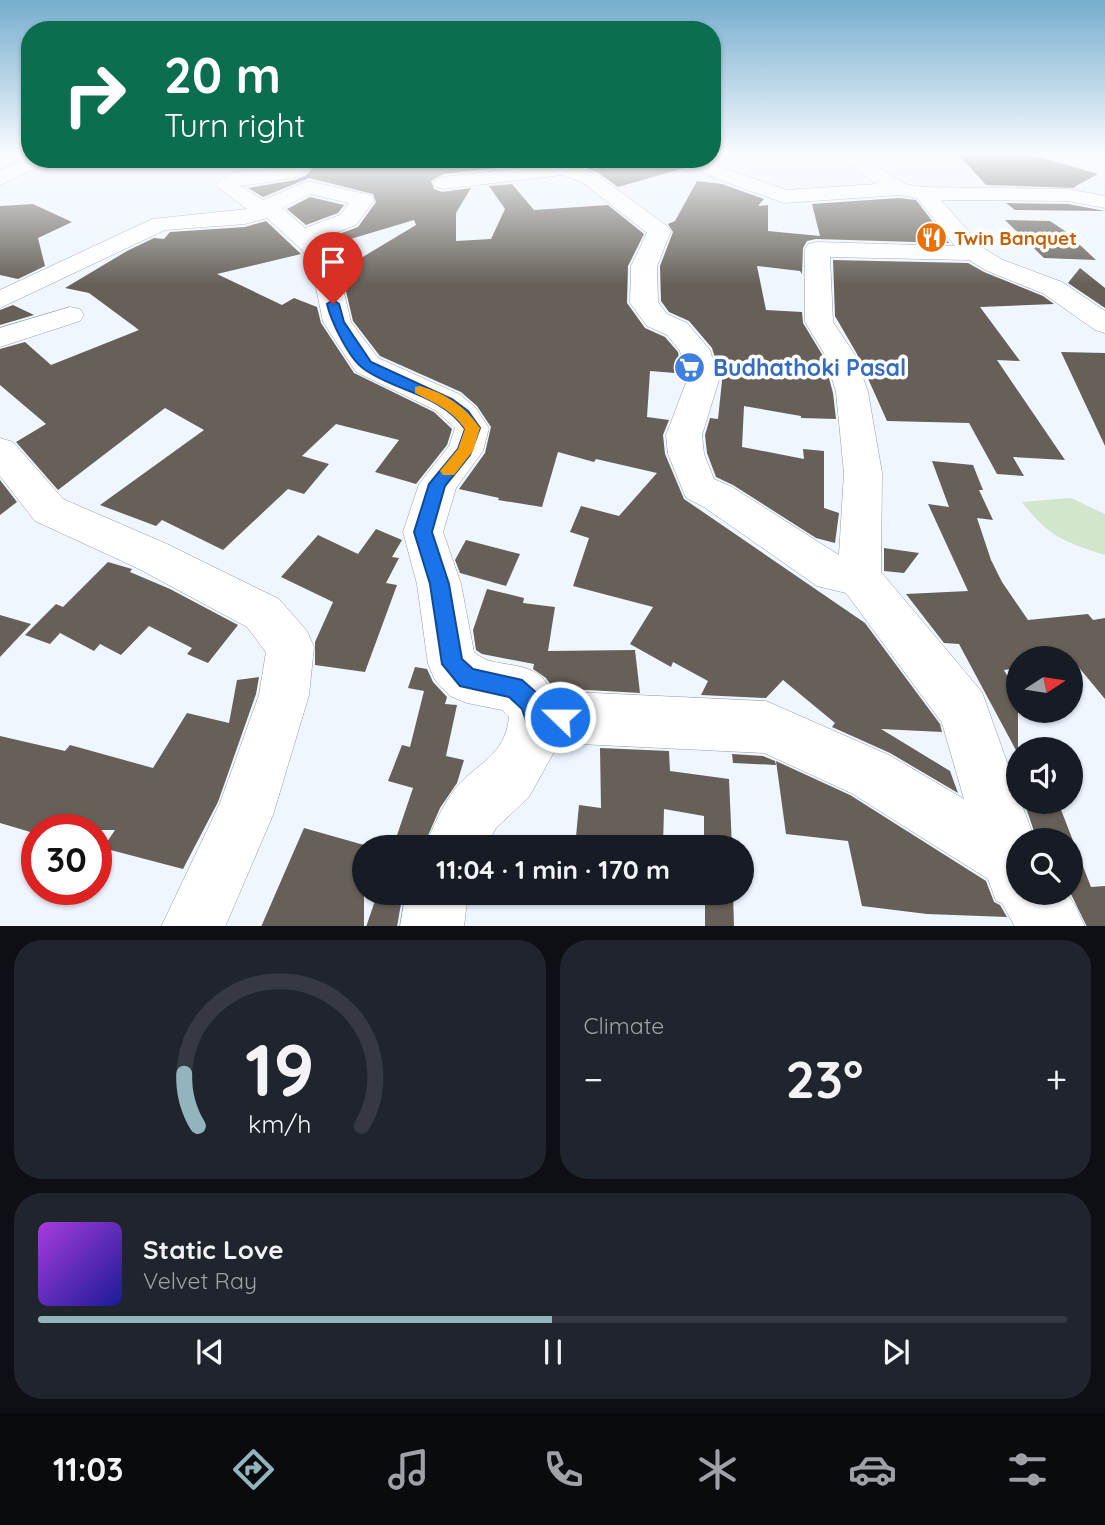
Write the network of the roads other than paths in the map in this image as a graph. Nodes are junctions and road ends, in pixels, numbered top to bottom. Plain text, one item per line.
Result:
1 (243, 197) edge
2 (288, 197) edge
3 (351, 197) edge
4 (615, 197) edge
5 (786, 197) edge
6 (808, 197) edge
7 (928, 197) edge
8 (1080, 197) edge
9 (799, 198) junction
10 (1105, 202) edge
11 (263, 210) junction
12 (813, 231) junction
13 (303, 237) junction
14 (974, 253) junction
15 (0, 300) edge
16 (70, 315) dead end
17 (1105, 324) edge
18 (0, 338) edge
19 (0, 451) edge
20 (859, 577) junction
21 (535, 716) junction
22 (461, 835) edge
23 (1006, 838) edge
24 (1006, 868) edge
25 (433, 905) edge
26 (1038, 905) edge
27 (193, 926) edge
28 (432, 926) edge
29 (1053, 926) edge

1 - 11 street
2 - 11 street
3 - 13 street
4 - 20 street
5 - 9 street
6 - 9 street
7 - 14 street
8 - 10 street
9 - 12 street
11 - 13 street
11 - 15 street
12 - 14 street
12 - 20 street
13 - 21 street
14 - 17 street
16 - 18 street
19 - 27 street
20 - 23 street
21 - 22 street
21 - 24 street
25 - 28 street
26 - 29 street

